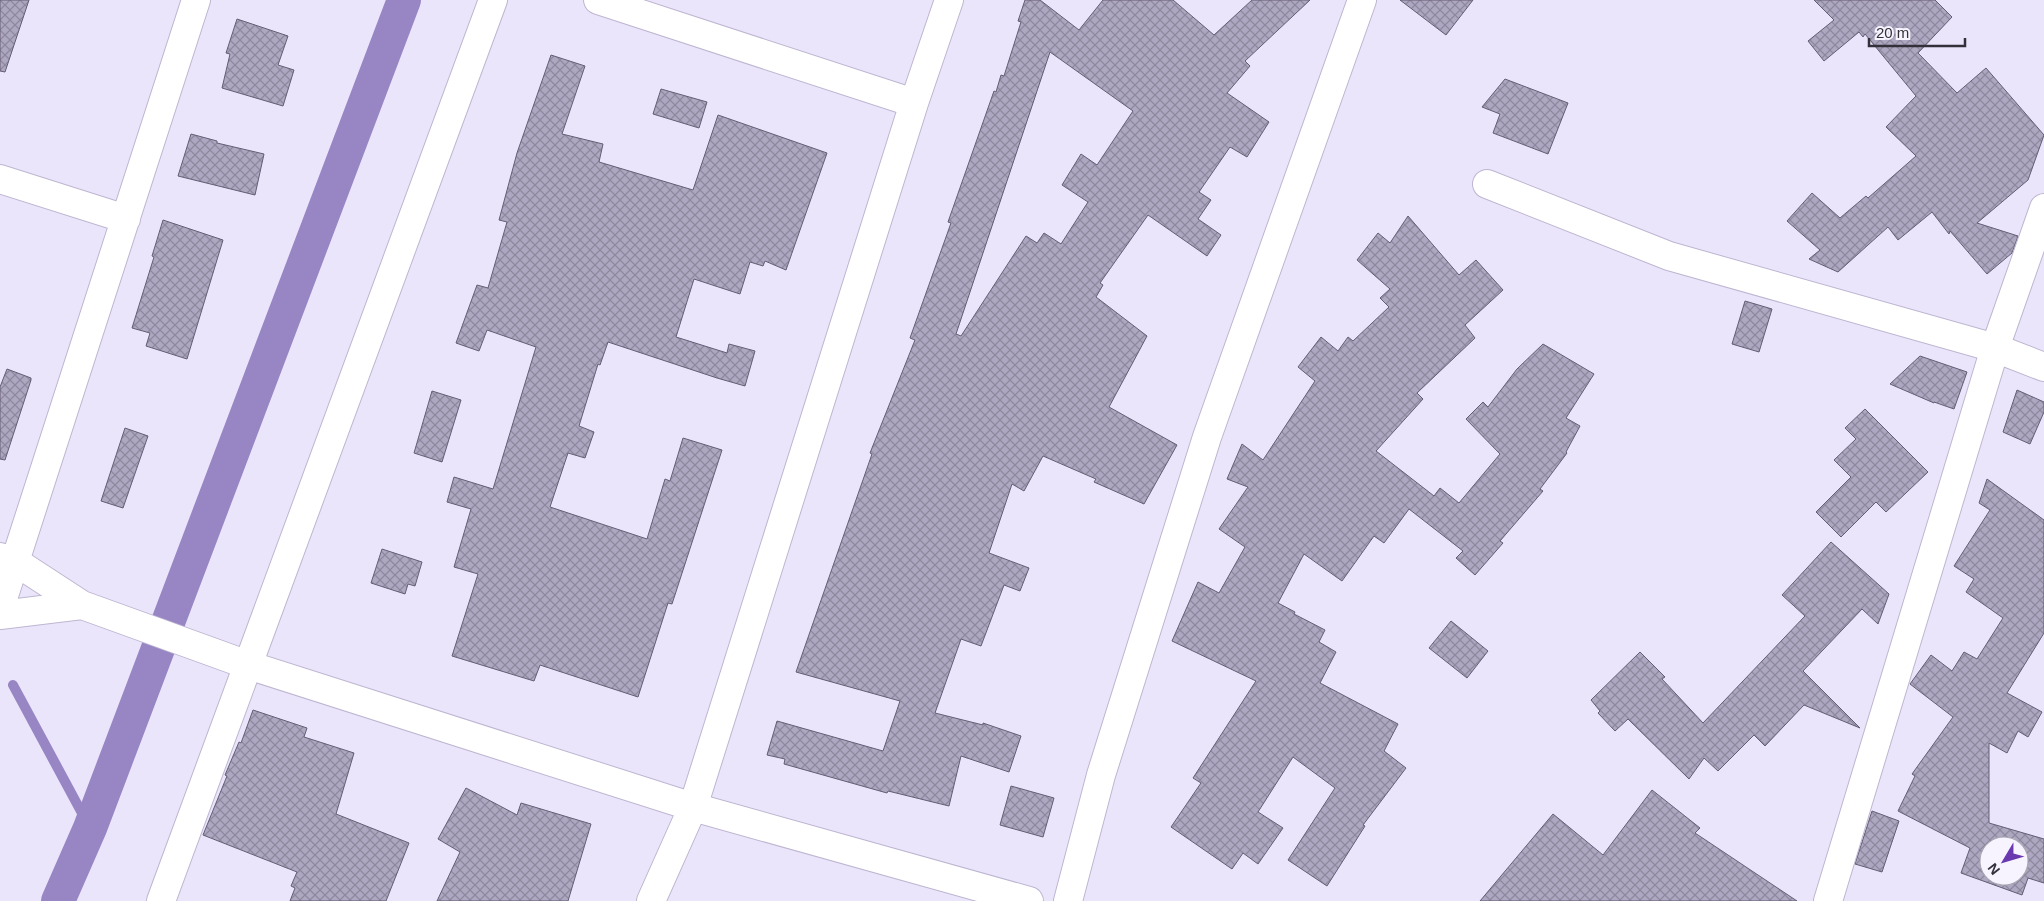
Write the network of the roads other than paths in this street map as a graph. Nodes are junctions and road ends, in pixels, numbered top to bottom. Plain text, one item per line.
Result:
1 (196, 0) edge
2 (493, 0) edge
3 (598, 0) edge
4 (949, 0) edge
5 (1362, 0) edge
6 (914, 103) junction
7 (0, 179) edge
8 (1487, 184) dead end
9 (2044, 208) edge
10 (126, 219) junction
11 (1995, 348) junction
12 (2044, 367) edge
13 (8, 559) edge
14 (82, 605) junction
15 (0, 608) edge
16 (0, 615) edge
17 (241, 662) junction
18 (693, 807) junction
19 (161, 901) edge
20 (651, 901) edge
21 (1029, 901) edge
22 (1068, 901) edge
23 (1828, 901) edge

1 - 10 street
2 - 17 street
3 - 6 street
4 - 6 street
5 - 22 street
6 - 18 street
7 - 10 street
8 - 11 street
9 - 11 street
10 - 13 street
11 - 12 street
11 - 23 street
13 - 14 street
13 - 15 street
14 - 16 street
14 - 17 street
17 - 18 street
17 - 19 street
18 - 20 street
18 - 21 street

